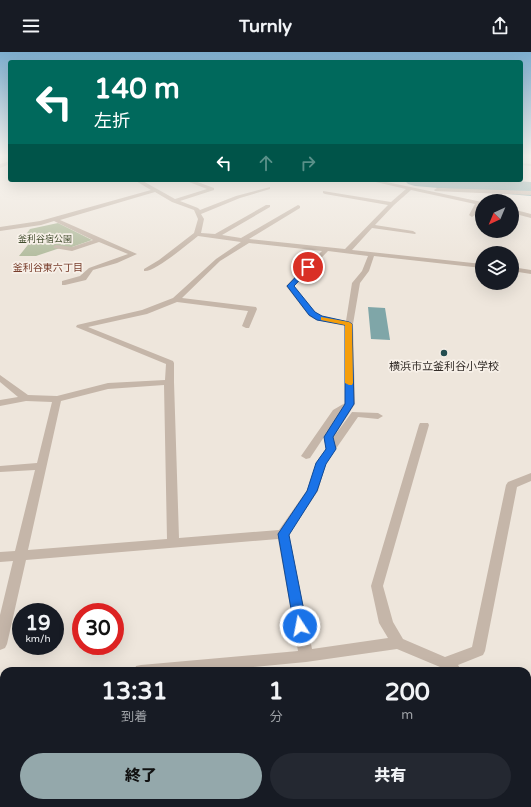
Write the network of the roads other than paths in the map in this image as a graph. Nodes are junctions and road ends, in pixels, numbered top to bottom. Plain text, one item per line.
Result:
1 (208, 190) edge
2 (261, 190) edge
3 (408, 190) edge
4 (421, 190) edge
5 (432, 190) edge
6 (500, 190) edge
7 (154, 191) joint
8 (425, 191) junction
9 (325, 192) dead end
10 (531, 193) edge
11 (174, 201) junction
12 (475, 203) edge
13 (392, 204) junction
14 (268, 206) dead end
15 (298, 206) dead end
16 (475, 211) edge
17 (198, 213) junction
18 (519, 213) edge
19 (472, 215) dead end
20 (531, 216) edge
21 (54, 219) junction
22 (370, 226) junction
23 (0, 229) edge
24 (413, 233) dead end
25 (197, 234) junction
26 (215, 237) junction
27 (99, 240) junction
28 (245, 241) junction
29 (56, 247) dead end
30 (327, 249) junction
31 (347, 251) junction
32 (372, 254) junction
33 (475, 265) edge
34 (146, 270) dead end
35 (519, 271) edge
36 (531, 272) edge
37 (65, 283) dead end
38 (176, 300) junction
39 (349, 324) junction
40 (246, 326) dead end
41 (0, 378) edge
42 (169, 382) junction
43 (26, 398) junction
44 (57, 399) junction
45 (0, 402) edge
46 (350, 404) junction
47 (378, 416) dead end
48 (424, 426) dead end
49 (331, 449) junction
50 (306, 456) dead end
51 (42, 466) junction
52 (0, 469) edge
53 (531, 477) edge
54 (283, 534) junction
55 (173, 543) junction
56 (20, 555) junction
57 (0, 557) edge
58 (398, 643) junction
59 (0, 644) edge
60 (306, 656) junction
61 (185, 667) edge
62 (450, 667) edge

1 - 11 street
2 - 17 street
3 - 13 street
4 - 8 street
5 - 8 street
6 - 10 street
7 - 11 street
7 - 21 street
8 - 12 street
9 - 13 street
11 - 17 street
13 - 22 street
14 - 26 street
15 - 28 street
16 - 19 street
17 - 25 street
18 - 20 street
21 - 23 street
21 - 27 street
22 - 24 street
22 - 31 street
25 - 26 street
25 - 34 street
26 - 28 street
27 - 29 street
27 - 37 street
28 - 30 street
28 - 38 street
30 - 31 street
30 - 39 street
31 - 32 street
32 - 33 street
32 - 39 street
35 - 36 street
38 - 40 street
38 - 42 street
39 - 46 street
41 - 43 street
42 - 44 street
42 - 55 street
43 - 44 street
43 - 45 street
44 - 51 street
46 - 49 street
46 - 50 street
47 - 49 street
48 - 58 street
49 - 54 street
51 - 52 street
51 - 56 street
53 - 62 street
54 - 55 street
54 - 60 street
55 - 56 street
56 - 57 street
56 - 59 street
58 - 60 street
58 - 62 street
60 - 61 street

